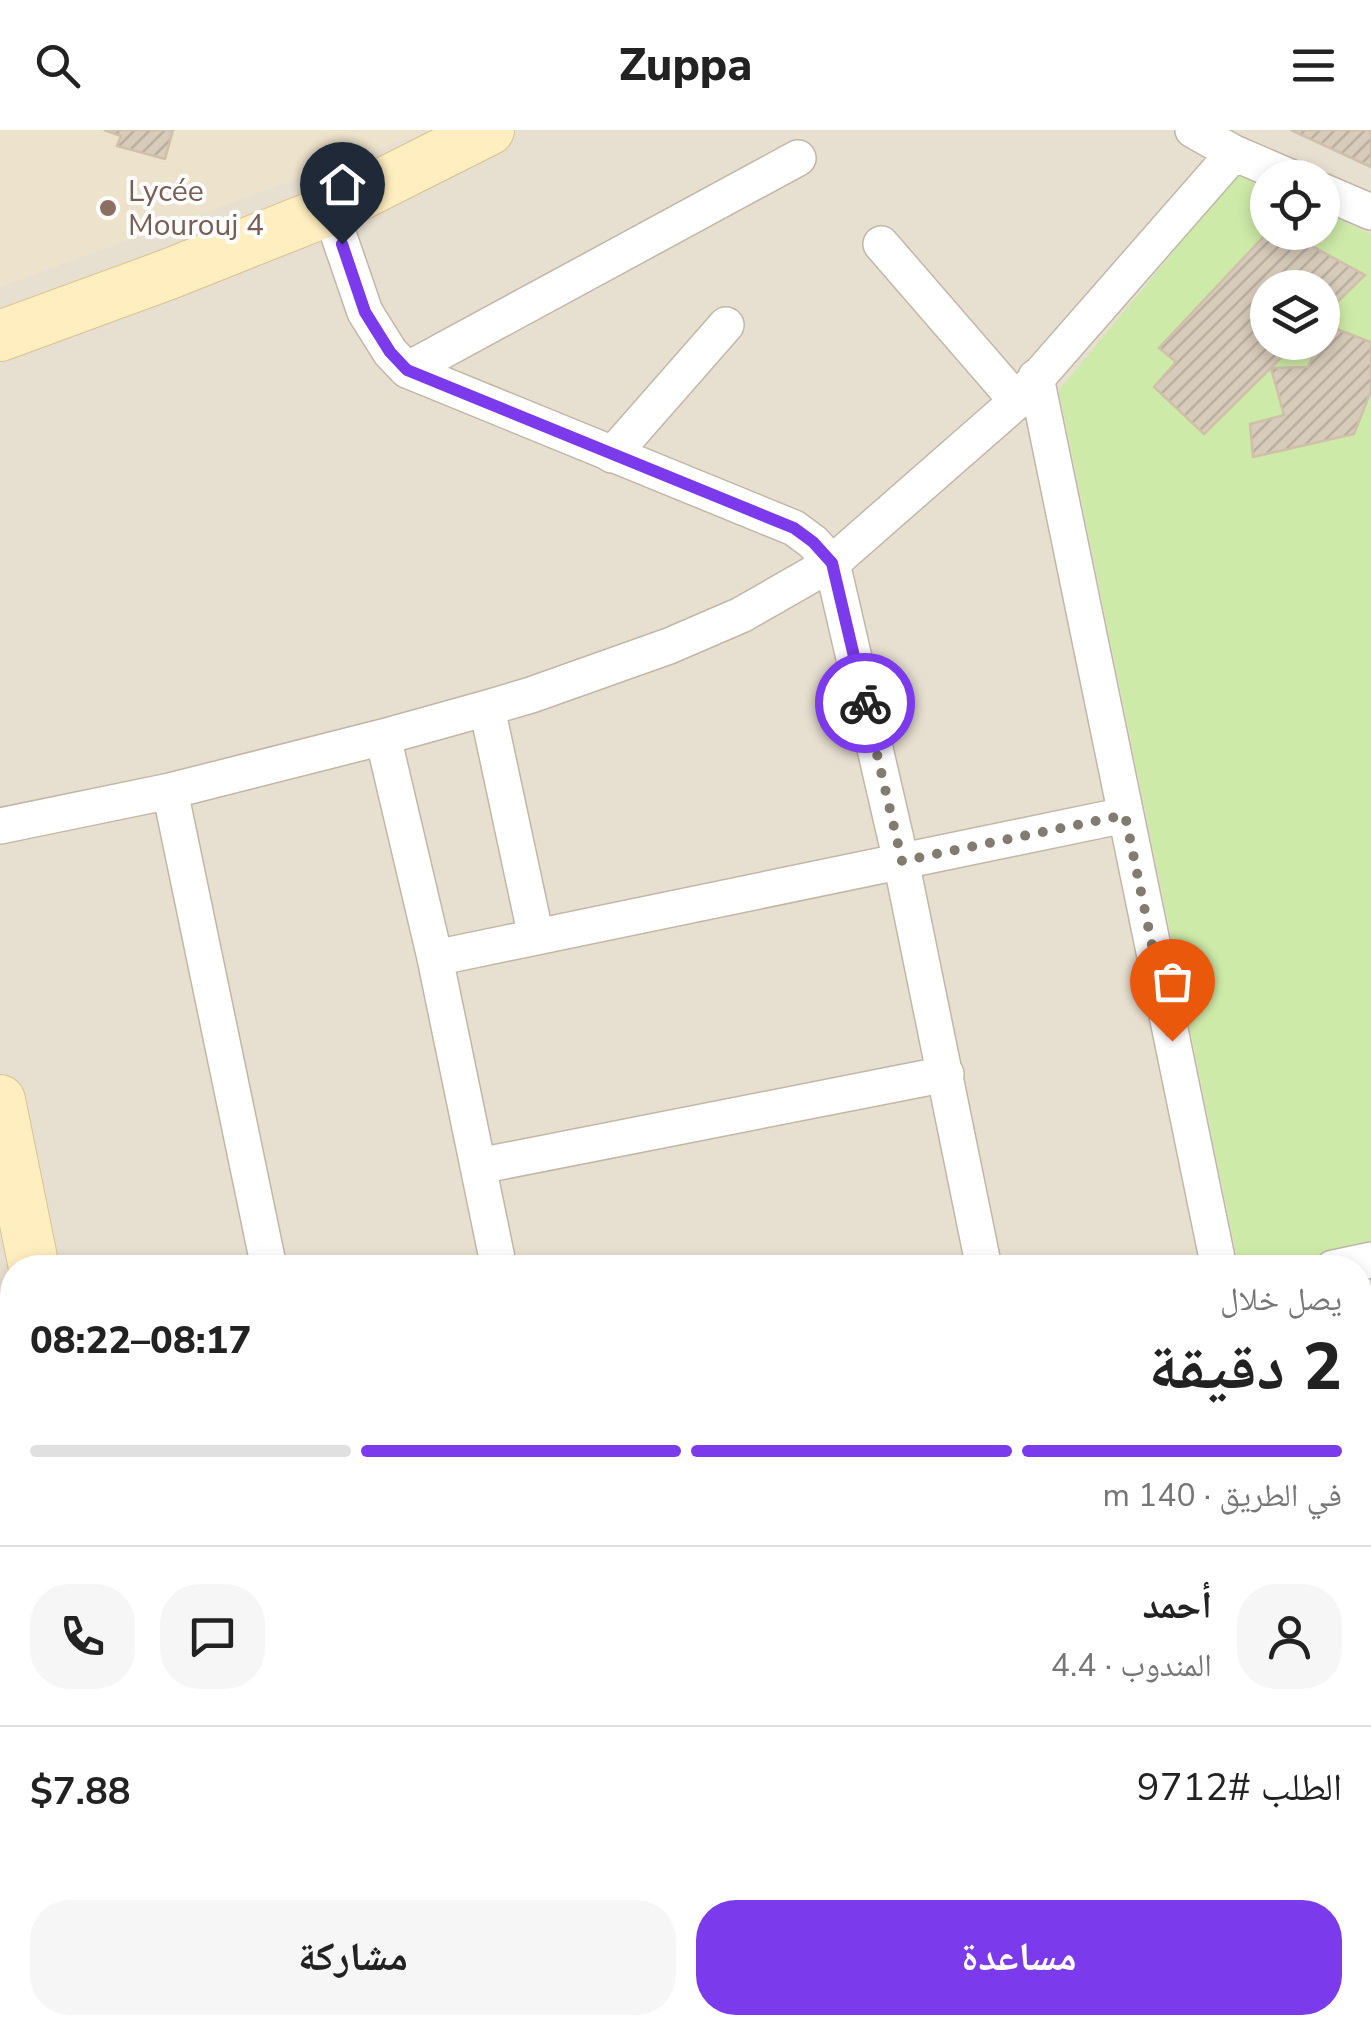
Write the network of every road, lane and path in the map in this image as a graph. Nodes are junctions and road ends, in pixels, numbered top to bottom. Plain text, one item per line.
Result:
1 (489, 130) edge
2 (1192, 130) edge
3 (1234, 152) junction
4 (798, 158) dead end
5 (1252, 160) edge
6 (1340, 199) edge
7 (330, 210) junction
8 (1371, 212) edge
9 (881, 244) dead end
10 (726, 325) dead end
11 (0, 336) edge
12 (407, 370) junction
13 (1027, 389) junction
14 (612, 456) junction
15 (832, 563) junction
16 (488, 708) junction
17 (383, 737) junction
18 (170, 791) junction
19 (1125, 815) junction
20 (0, 826) edge
21 (902, 861) junction
22 (536, 936) junction
23 (435, 958) junction
24 (946, 1074) junction
25 (0, 1100) edge
26 (479, 1166) junction
27 (10, 1196) edge
28 (30, 1255) edge
29 (265, 1255) edge
30 (496, 1255) edge
31 (981, 1255) edge
32 (1216, 1255) edge

1 - 7 street
2 - 3 street
3 - 5 street
3 - 13 street
4 - 12 street
6 - 8 street
7 - 11 street
7 - 12 street
9 - 13 street
10 - 14 street
12 - 14 street
13 - 15 street
13 - 19 street
14 - 15 street
15 - 16 street
15 - 21 street
16 - 17 street
16 - 22 street
17 - 18 street
17 - 23 street
18 - 20 street
18 - 29 street
19 - 21 street
19 - 32 street
21 - 22 street
21 - 24 street
22 - 23 street
23 - 26 street
24 - 26 street
24 - 31 street
25 - 27 street
26 - 30 street
27 - 28 street

